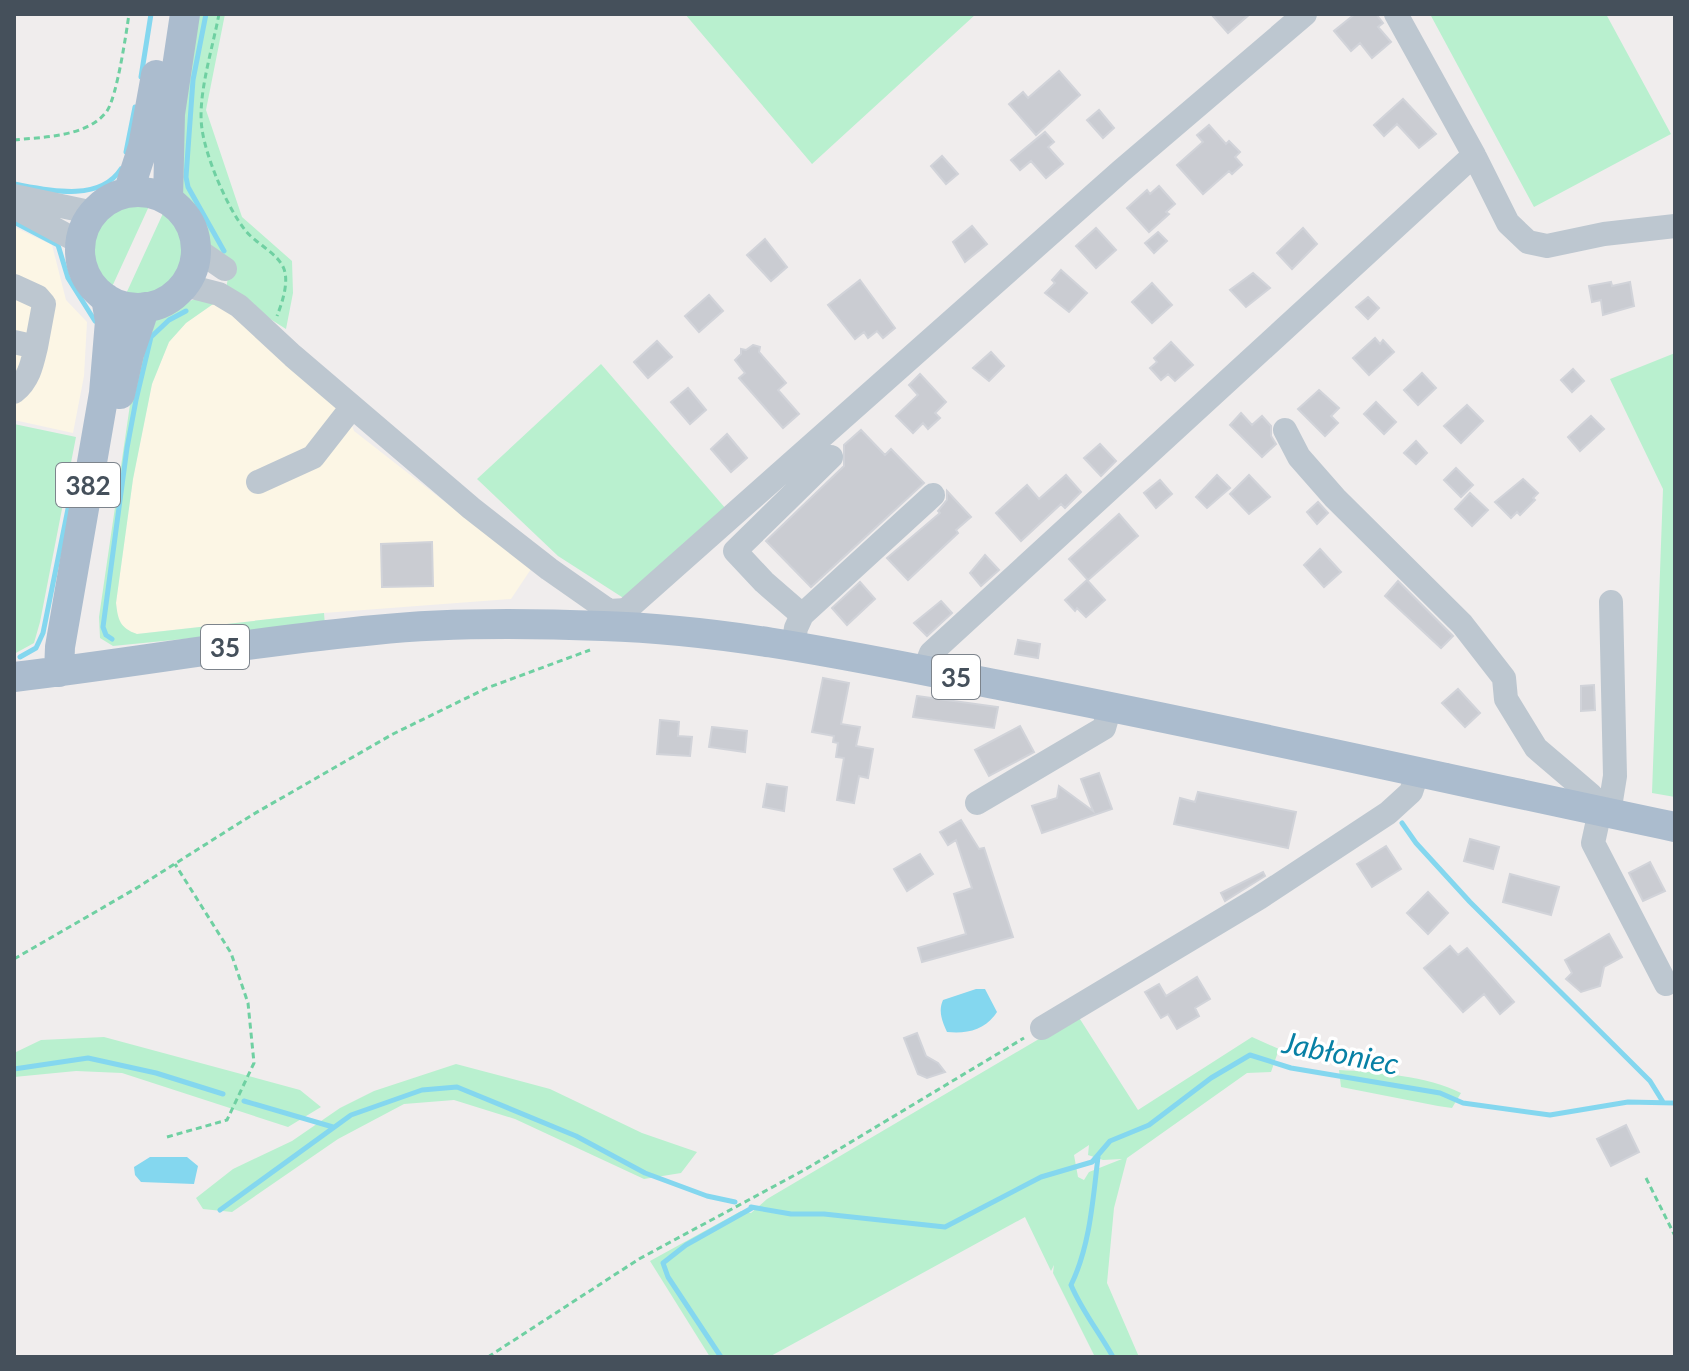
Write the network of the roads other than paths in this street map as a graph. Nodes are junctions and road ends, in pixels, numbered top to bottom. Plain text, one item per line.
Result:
1 (165, 14) edge
2 (185, 14) edge
3 (1305, 14) edge
4 (1396, 14) edge
5 (1474, 155) junction
6 (128, 193) junction
7 (14, 196) edge
8 (168, 200) junction
9 (14, 207) edge
10 (94, 213) junction
11 (1675, 226) edge
12 (81, 243) junction
13 (196, 249) junction
14 (225, 269) dead end
15 (184, 285) junction
16 (14, 286) edge
17 (106, 298) junction
18 (145, 307) junction
19 (25, 344) edge
20 (14, 392) edge
21 (352, 407) junction
22 (1285, 430) dead end
23 (831, 457) dead end
24 (258, 482) dead end
25 (933, 495) dead end
26 (1611, 602) dead end
27 (802, 615) junction
28 (620, 621) junction
29 (793, 646) junction
30 (924, 670) junction
31 (67, 671) junction
32 (14, 677) edge
33 (1110, 707) junction
34 (1418, 771) junction
35 (977, 803) dead end
36 (1599, 811) junction
37 (1675, 827) edge
38 (1666, 984) dead end
39 (1042, 1028) road end

1 - 6 main road
2 - 8 main road
3 - 28 street
4 - 5 street
5 - 11 street
5 - 30 street
6 - 8 main road
6 - 10 main road
7 - 10 street
8 - 13 main road
9 - 12 street
10 - 12 main road
12 - 17 main road
13 - 14 street
13 - 15 main road
15 - 18 main road
15 - 21 street
16 - 19 street
17 - 18 main road
17 - 31 main road, 382
18 - 31 main road, 382
19 - 20 street
21 - 24 street
21 - 28 street
22 - 36 street
23 - 27 street
25 - 27 street
26 - 36 street
27 - 29 street
28 - 29 main road, 35
28 - 31 main road, 35
29 - 30 main road, 35
30 - 33 main road, 35
31 - 32 main road, 35
33 - 34 main road, 35
33 - 35 street
34 - 36 main road, 35
34 - 39 street
36 - 37 main road, 35
36 - 38 street

